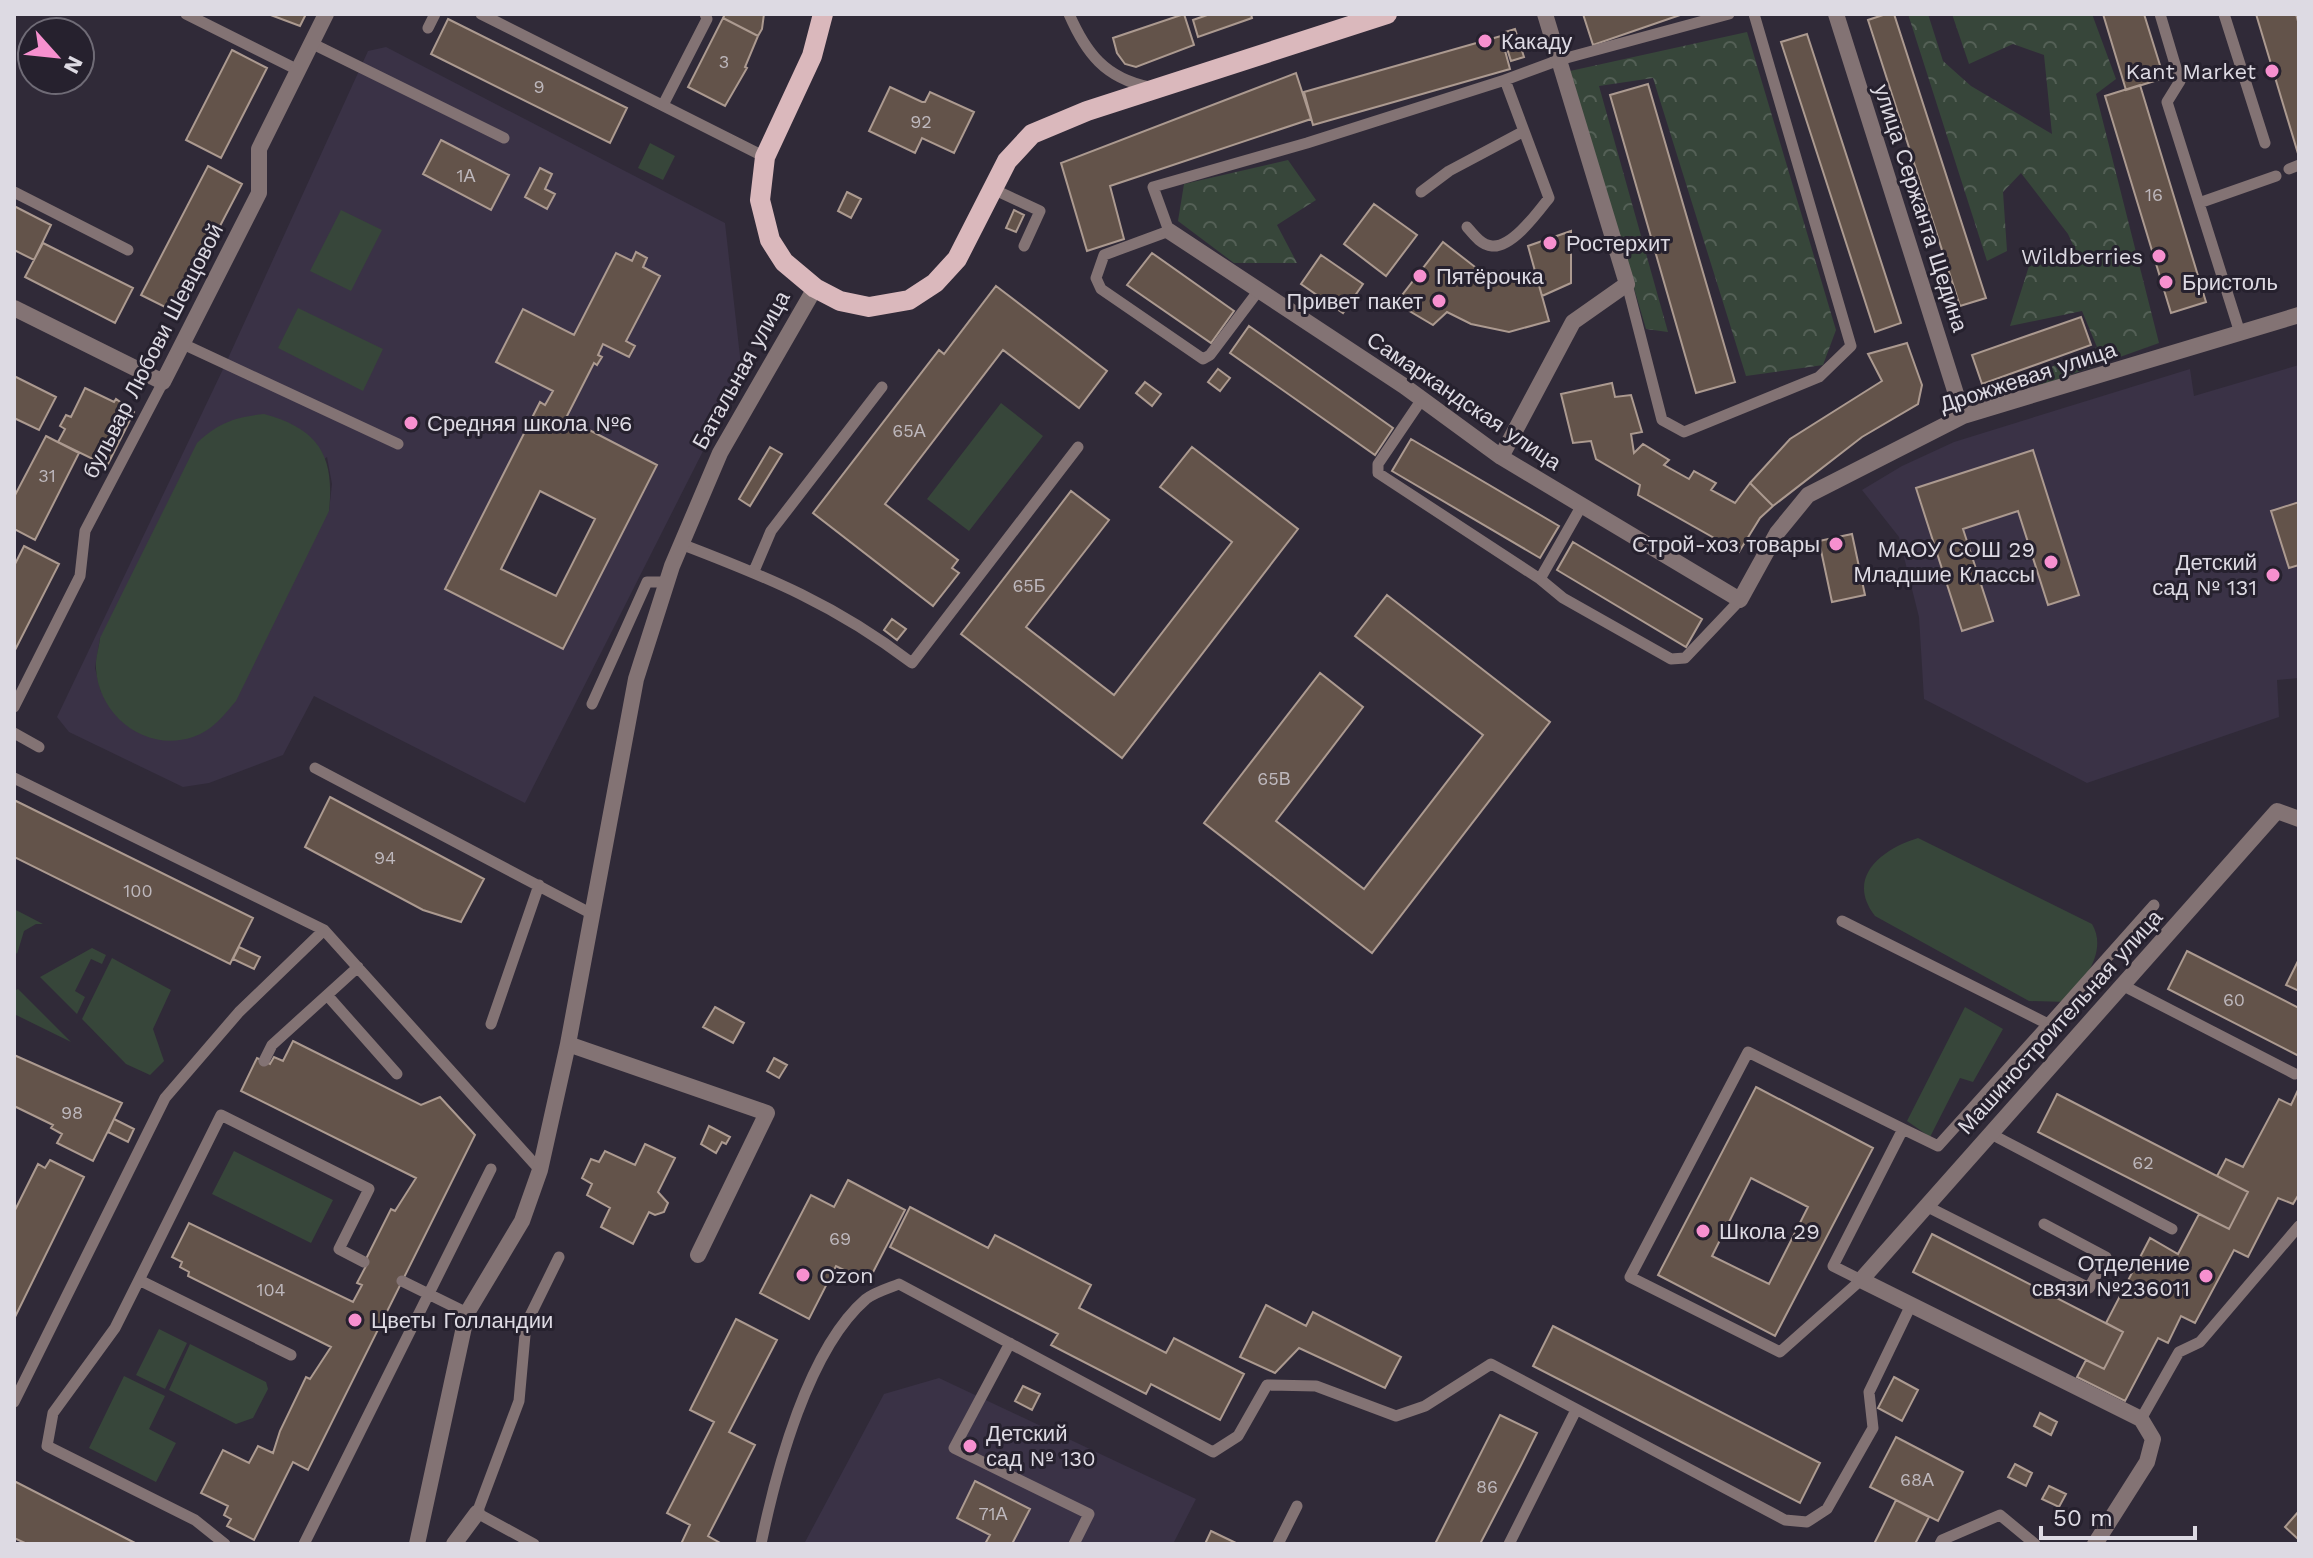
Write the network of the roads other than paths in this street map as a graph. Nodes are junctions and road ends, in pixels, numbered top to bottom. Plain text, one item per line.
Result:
1 (186, 14) edge
2 (326, 14) edge
3 (435, 14) edge
4 (481, 14) edge
5 (705, 14) edge
6 (823, 14) edge
7 (1069, 14) edge
8 (1387, 14) edge
9 (1545, 14) edge
10 (1729, 14) edge
11 (1754, 14) edge
12 (1836, 14) edge
13 (2160, 14) edge
14 (2224, 14) edge
15 (428, 28) dead end
16 (311, 43) junction
17 (1559, 60) junction
18 (298, 70) junction
19 (1505, 80) junction
20 (1161, 90) junction
21 (663, 105) junction
22 (1524, 131) junction
23 (504, 138) dead end
24 (2265, 143) dead end
25 (765, 157) junction
26 (2276, 176) dead end
27 (993, 189) junction
28 (14, 192) edge
29 (1421, 192) dead end
30 (2199, 203) junction
31 (1467, 227) dead end
32 (1169, 231) junction
33 (1024, 246) dead end
34 (128, 250) dead end
35 (1627, 284) junction
36 (815, 288) junction
37 (1259, 290) junction
38 (14, 308) edge
39 (2299, 315) edge
40 (2240, 333) junction
41 (183, 344) junction
42 (163, 382) junction
43 (882, 387) dead end
44 (1422, 399) junction
45 (1963, 416) junction
46 (398, 444) dead end
47 (1078, 447) dead end
48 (1501, 457) junction
49 (1582, 505) junction
50 (681, 544) junction
51 (754, 571) junction
52 (1540, 579) junction
53 (667, 582) junction
54 (1740, 600) junction
55 (592, 704) dead end
56 (14, 707) edge
57 (14, 733) edge
58 (39, 747) dead end
59 (315, 768) dead end
60 (14, 778) edge
61 (2299, 819) edge
62 (539, 885) junction
63 (2154, 905) dead end
64 (592, 914) junction
65 (1842, 921) dead end
66 (324, 930) junction
67 (358, 967) junction
68 (2122, 985) junction
69 (327, 995) junction
70 (491, 1024) dead end
71 (2048, 1024) junction
72 (568, 1044) junction
73 (264, 1061) dead end
74 (397, 1074) dead end
75 (2295, 1074) dead end
76 (1903, 1129) junction
77 (1991, 1134) junction
78 (491, 1169) dead end
79 (540, 1170) junction
80 (1926, 1206) junction
81 (2044, 1224) dead end
82 (2299, 1226) edge
83 (2172, 1229) dead end
84 (698, 1255) dead end
85 (559, 1257) dead end
86 (364, 1262) dead end
87 (139, 1280) junction
88 (1861, 1280) junction
89 (402, 1281) dead end
90 (429, 1294) junction
91 (1911, 1305) junction
92 (467, 1313) junction
93 (1010, 1343) junction
94 (291, 1355) dead end
95 (14, 1402) edge
96 (1576, 1410) junction
97 (2141, 1419) junction
98 (1297, 1506) dead end
99 (477, 1513) junction
100 (225, 1544) edge
101 (304, 1544) edge
102 (417, 1544) edge
103 (454, 1544) edge
104 (534, 1544) edge
105 (761, 1544) edge
106 (1074, 1544) edge
107 (1278, 1544) edge
108 (1509, 1544) edge
109 (1940, 1544) edge
110 (2035, 1544) edge
111 (2095, 1544) edge

1 - 18 lane
2 - 16 street, бульвар Любови Шевцовой
3 - 15 lane
4 - 21 lane
5 - 21 lane
6 - 25 main road
7 - 20 lane
8 - 20 main road, Батальная улица
9 - 17 street
10 - 17 lane
11 - 35 lane
12 - 45 street, улица Сержанта Щедина
13 - 30 lane
14 - 24 lane
16 - 18 street, бульвар Любови Шевцовой
16 - 23 lane
17 - 19 lane
17 - 35 street
18 - 41 street, бульвар Любови Шевцовой
19 - 22 lane
19 - 32 lane
20 - 27 main road, Батальная улица
21 - 25 lane
22 - 29 lane
22 - 31 lane
25 - 36 main road
26 - 30 lane
27 - 33 lane
27 - 36 main road, Батальная улица
28 - 34 lane
30 - 40 lane
32 - 37 street, Самаркандская улица
32 - 37 lane
35 - 48 street
36 - 50 street, Батальная улица
37 - 44 street, Самаркандская улица
38 - 42 street
39 - 40 street, Дрожжевая улица
40 - 45 street, Дрожжевая улица
41 - 42 street, бульвар Любови Шевцовой
41 - 46 lane
42 - 56 lane, бульвар Любови Шевцовой
43 - 51 lane
44 - 48 street, Самаркандская улица
44 - 52 lane
45 - 54 street, Дрожжевая улица
47 - 51 lane
48 - 49 street, Самаркандская улица
49 - 52 lane
49 - 54 street, Самаркандская улица
50 - 51 lane
50 - 53 street, Батальная улица
52 - 54 lane
53 - 55 lane
53 - 64 street, Батальная улица
57 - 58 lane
59 - 62 lane
60 - 66 lane
61 - 68 street, Машиностроительная улица
62 - 64 lane
62 - 70 lane
63 - 71 lane
64 - 72 street, Батальная улица
65 - 71 lane
66 - 67 lane
66 - 95 lane
67 - 69 lane
67 - 79 lane
68 - 75 lane
68 - 77 street, Машиностроительная улица
69 - 73 lane
69 - 74 lane
71 - 76 lane
72 - 79 street, Батальная улица
72 - 84 street
76 - 88 lane
76 - 88 lane
77 - 80 street, Машиностроительная улица
77 - 83 lane
78 - 90 lane
79 - 92 street, Батальная улица
80 - 81 lane
80 - 88 street, Машиностроительная улица
82 - 97 lane
85 - 99 lane
86 - 87 lane
87 - 94 lane
87 - 100 lane
88 - 91 street
89 - 90 lane
90 - 92 lane
90 - 101 lane
91 - 96 lane
91 - 97 street
92 - 102 street, Батальная улица
93 - 96 lane
93 - 105 lane
93 - 106 lane
96 - 108 lane
97 - 111 street
98 - 107 lane
99 - 103 street
99 - 104 lane
109 - 110 lane

